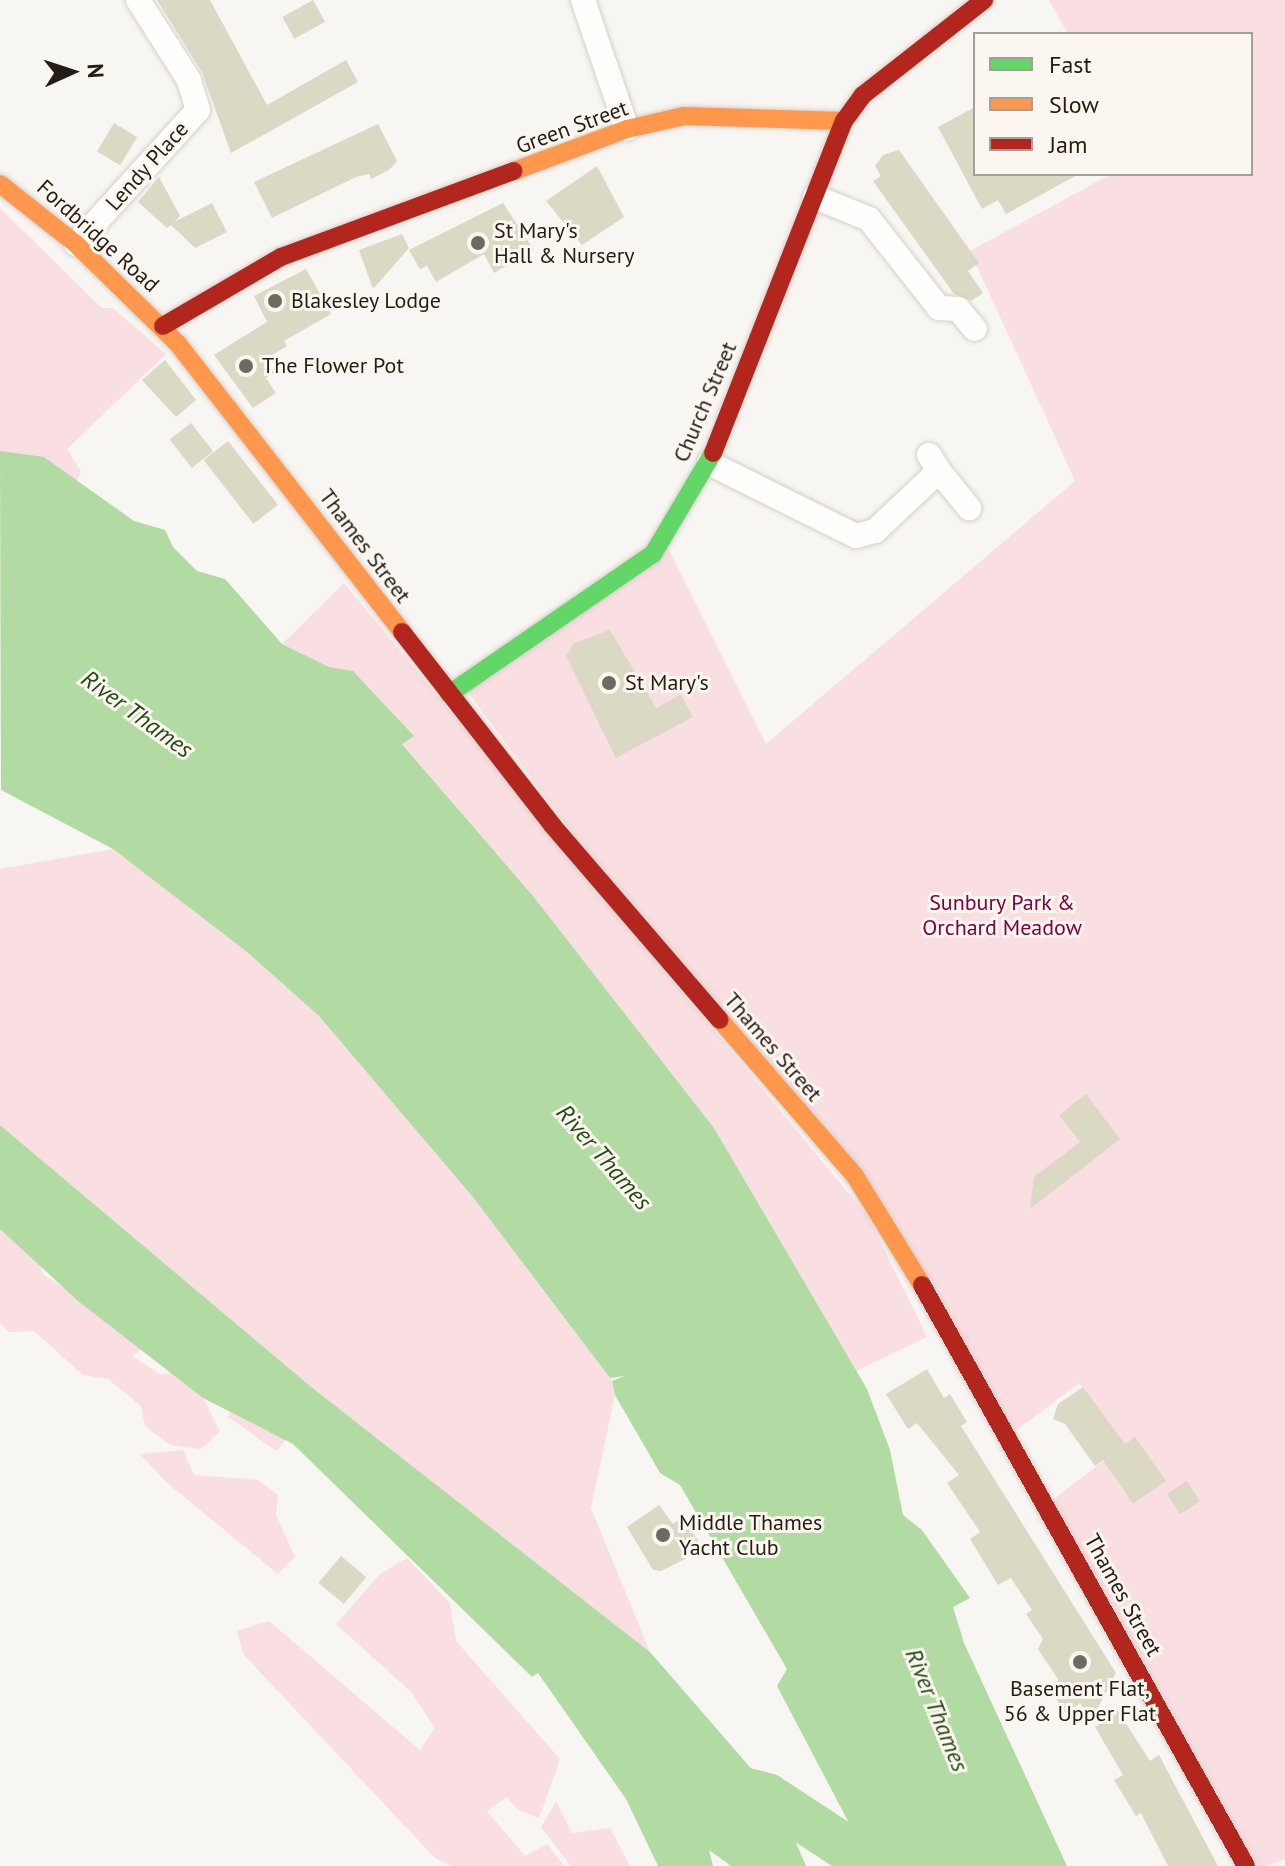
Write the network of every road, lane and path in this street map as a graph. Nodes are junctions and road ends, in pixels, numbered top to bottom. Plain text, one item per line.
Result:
1 (138, 0) edge
2 (583, 0) edge
3 (984, 0) edge
4 (844, 121) junction
5 (627, 129) junction
6 (0, 184) edge
7 (815, 197) junction
8 (76, 244) junction
9 (163, 326) junction
10 (975, 329) dead end
11 (709, 463) junction
12 (969, 508) dead end
13 (449, 694) junction
14 (1246, 1866) edge

1 - 8 street, Lendy Place
2 - 5 street
3 - 4 street
4 - 5 street, Green Street
4 - 7 street, Church Street
5 - 9 street, Green Street
6 - 8 street, Fordbridge Road
7 - 10 street
7 - 11 street, Church Street
8 - 9 street, Fordbridge Road
9 - 13 street, Thames Street
11 - 12 street
11 - 13 street, Church Street
13 - 14 street, Thames Street

